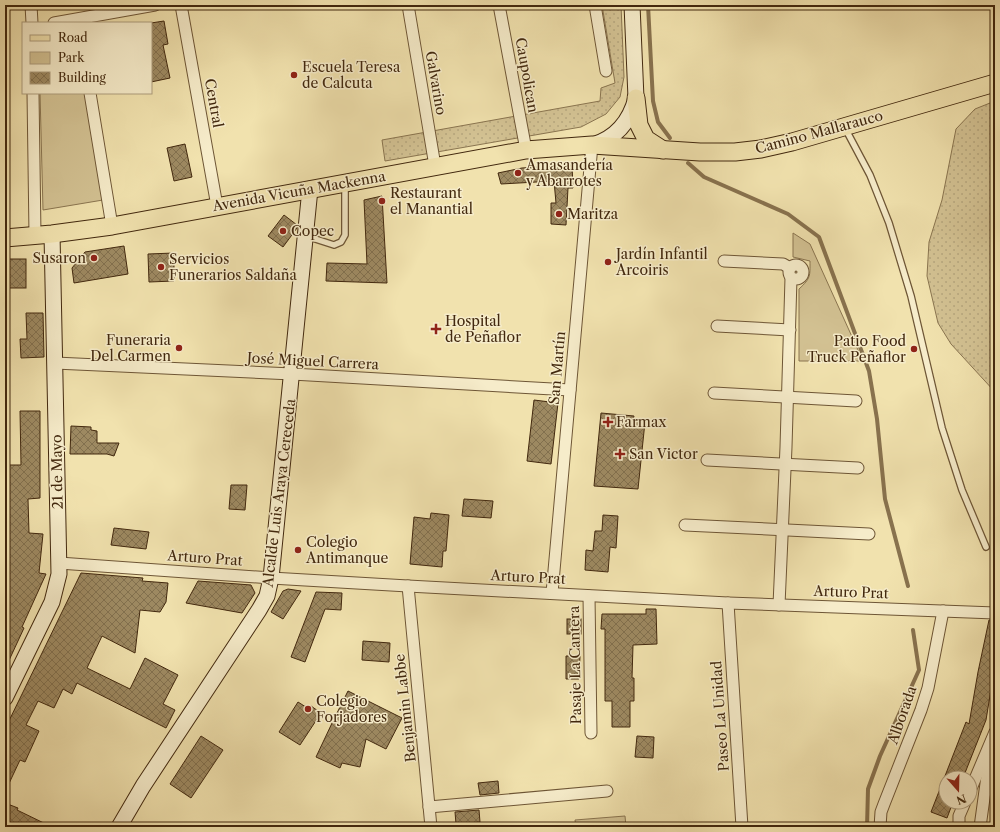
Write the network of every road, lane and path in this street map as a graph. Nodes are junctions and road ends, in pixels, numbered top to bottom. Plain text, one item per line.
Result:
1 (32, 5) edge
2 (156, 5) edge
3 (181, 5) edge
4 (408, 5) edge
5 (499, 5) edge
6 (595, 5) edge
7 (632, 5) edge
8 (77, 21) edge
9 (32, 22) edge
10 (66, 22) edge
11 (606, 71) dead end
12 (995, 83) edge
13 (33, 94) edge
14 (90, 94) edge
15 (636, 98) junction
16 (844, 126) junction
17 (592, 145) junction
18 (526, 150) junction
19 (663, 150) junction
20 (435, 166) junction
21 (345, 183) junction
22 (310, 189) junction
23 (217, 206) junction
24 (112, 226) junction
25 (44, 235) junction
26 (306, 236) junction
27 (5, 238) edge
28 (724, 261) dead end
29 (717, 326) dead end
30 (790, 330) junction
31 (55, 363) junction
32 (292, 374) junction
33 (570, 390) junction
34 (714, 394) dead end
35 (788, 397) junction
36 (856, 401) dead end
37 (708, 460) dead end
38 (785, 463) junction
39 (858, 468) dead end
40 (685, 524) dead end
41 (782, 530) junction
42 (869, 534) dead end
43 (986, 547) dead end
44 (59, 562) junction
45 (271, 578) junction
46 (408, 586) junction
47 (552, 593) junction
48 (589, 596) junction
49 (728, 603) junction
50 (779, 605) junction
51 (943, 610) junction
52 (995, 613) edge
53 (5, 698) edge
54 (591, 733) dead end
55 (993, 736) edge
56 (978, 772) edge
57 (607, 791) dead end
58 (429, 807) junction
59 (962, 810) edge
60 (119, 827) edge
61 (431, 827) edge
62 (742, 827) edge
63 (880, 827) edge
64 (959, 827) edge
65 (980, 827) edge

1 - 9 street
2 - 8 street
3 - 23 street, Central
4 - 20 street, Galvarino
5 - 18 street, Caupolican
6 - 11 street
7 - 15 main road
8 - 10 street
12 - 16 main road, Camino Mallarauco
13 - 25 street
14 - 24 street
15 - 17 main road
15 - 19 main road
16 - 19 main road, Camino Mallarauco
16 - 43 lane
17 - 18 main road, Avenida Vicuña Mackenna
17 - 19 main road, Camino Mallarauco
17 - 33 street, San Martín
18 - 20 main road, Avenida Vicuña Mackenna
20 - 21 main road, Avenida Vicuña Mackenna
21 - 22 main road, Avenida Vicuña Mackenna
21 - 26 lane
22 - 23 main road, Avenida Vicuña Mackenna
22 - 26 main road, Alcalde Luis Araya Cereceda
23 - 24 main road, Avenida Vicuña Mackenna
24 - 25 main road, Avenida Vicuña Mackenna
25 - 27 main road, Avenida Vicuña Mackenna
25 - 31 main road, 21 de Mayo
26 - 32 main road, Alcalde Luis Araya Cereceda
28 - 30 street
29 - 30 street
30 - 35 street
31 - 32 street, José Miguel Carrera
31 - 44 main road, 21 de Mayo
32 - 33 street, José Miguel Carrera
32 - 45 main road, Alcalde Luis Araya Cereceda
33 - 47 street, San Martín
34 - 35 street
35 - 36 street
35 - 38 street
37 - 38 street
38 - 39 street
38 - 41 street
40 - 41 street
41 - 42 street
41 - 50 street
44 - 45 street, Arturo Prat
44 - 53 main road, 21 de Mayo
45 - 46 street, Arturo Prat
45 - 60 main road, Alcalde Luis Araya Cereceda
46 - 47 street, Arturo Prat
46 - 58 street, Benjamin Labbe
47 - 48 street, Arturo Prat
48 - 49 street, Arturo Prat
48 - 54 street, Pasaje La Cantera
49 - 50 street, Arturo Prat
49 - 62 street, Paseo La Unidad
50 - 51 street, Arturo Prat
51 - 52 street, Arturo Prat
51 - 63 street, Alborada
55 - 56 street
55 - 65 street
57 - 58 street
58 - 61 street, Benjamin Labbe
59 - 64 street

